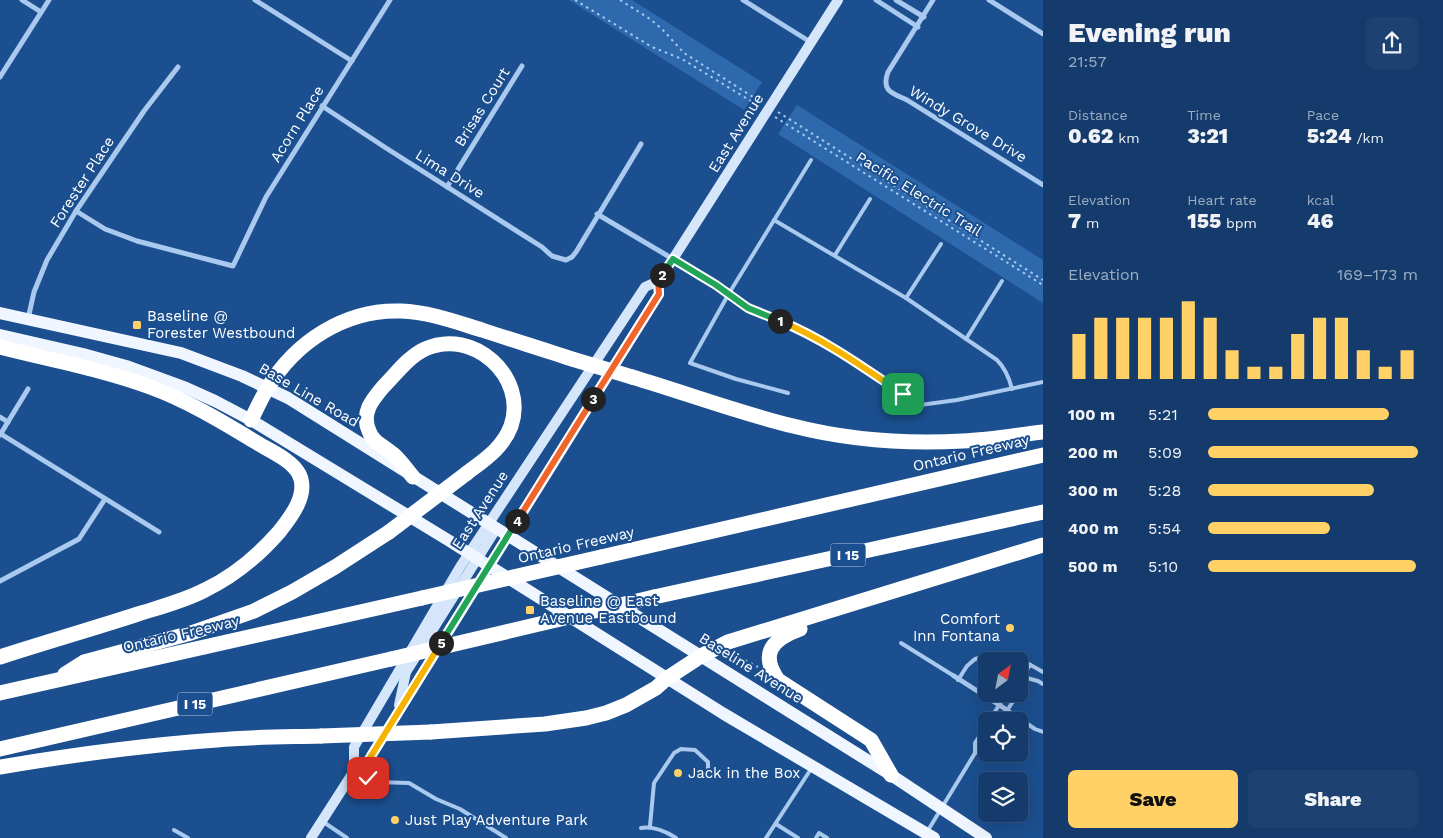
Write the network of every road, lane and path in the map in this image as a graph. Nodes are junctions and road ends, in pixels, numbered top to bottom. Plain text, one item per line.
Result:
1 (22, 0) edge
2 (49, 0) edge
3 (255, 0) edge
4 (390, 0) edge
5 (575, 0) edge
6 (620, 0) edge
7 (743, 0) edge
8 (838, 0) edge
9 (876, 0) edge
10 (896, 0) edge
11 (933, 0) edge
12 (989, 0) edge
13 (41, 12) junction
14 (924, 17) junction
15 (918, 27) junction
16 (1043, 34) edge
17 (812, 43) junction
18 (352, 61) junction
19 (522, 66) dead end
20 (178, 67) dead end
21 (0, 77) edge
22 (754, 98) dead end
23 (751, 102) dead end
24 (322, 106) junction
25 (786, 118) dead end
26 (784, 122) dead end
27 (641, 144) dead end
28 (811, 160) dead end
29 (1043, 185) edge
30 (447, 187) junction
31 (870, 199) dead end
32 (76, 212) junction
33 (598, 214) junction
34 (774, 220) junction
35 (941, 244) dead end
36 (835, 255) junction
37 (673, 259) junction
38 (1043, 280) edge
39 (658, 281) junction
40 (1002, 281) dead end
41 (1043, 285) edge
42 (728, 295) junction
43 (906, 298) junction
44 (0, 313) edge
45 (27, 320) junction
46 (0, 335) edge
47 (966, 338) junction
48 (0, 347) edge
49 (1043, 382) edge
50 (28, 388) dead end
51 (268, 388) junction
52 (1012, 389) junction
53 (788, 393) dead end
54 (0, 417) edge
55 (251, 420) junction
56 (8, 422) junction
57 (1043, 432) edge
58 (0, 434) edge
59 (1043, 455) edge
60 (414, 477) junction
61 (105, 499) junction
62 (1043, 512) edge
63 (492, 526) junction
64 (159, 532) dead end
65 (508, 536) junction
66 (1043, 545) edge
67 (474, 556) junction
68 (490, 567) junction
69 (0, 581) edge
70 (887, 593) junction
71 (901, 644) dead end
72 (735, 651) dead end
73 (701, 656) junction
74 (0, 657) edge
75 (1030, 665) junction
76 (758, 666) dead end
77 (1028, 668) edge
78 (1043, 672) edge
79 (956, 678) junction
80 (1028, 678) edge
81 (666, 679) junction
82 (55, 680) junction
83 (1043, 684) edge
84 (0, 694) edge
85 (1001, 702) edge
86 (1012, 702) edge
87 (999, 706) junction
88 (1007, 710) junction
89 (995, 712) edge
90 (397, 714) junction
91 (1043, 732) edge
92 (978, 739) edge
93 (0, 750) edge
94 (976, 753) joint
95 (0, 767) edge
96 (812, 767) junction
97 (354, 771) junction
98 (708, 771) dead end
99 (891, 775) junction
100 (942, 808) junction
101 (321, 821) junction
102 (776, 824) junction
103 (650, 826) junction
104 (641, 828) dead end
105 (174, 830) dead end
106 (790, 833) junction
107 (928, 836) edge
108 (188, 838) edge
109 (311, 838) edge
110 (347, 838) edge
111 (506, 838) edge
112 (676, 838) edge
113 (766, 838) edge
114 (787, 838) edge
115 (798, 838) edge
116 (816, 838) edge
117 (827, 838) edge
118 (986, 838) edge

1 - 13 street
2 - 13 street
3 - 18 street
4 - 18 street, Acorn Place
5 - 23 path
6 - 22 path
7 - 17 street
8 - 17 main road, East Avenue
9 - 15 street
10 - 14 street
11 - 14 street
12 - 16 street
13 - 21 street
14 - 15 street
15 - 29 street, Windy Grove Drive
17 - 37 main road, East Avenue
18 - 24 street, Acorn Place
19 - 30 street, Brisas Court
20 - 32 street, Forester Place
24 - 30 street, Lima Drive
24 - 32 street, Acorn Place
25 - 38 path, Pacific Electric Trail
26 - 41 path, Pacific Electric Trail
27 - 33 street
28 - 34 lane
30 - 33 street, Lima Drive
31 - 36 lane
32 - 45 street, Forester Place
33 - 37 street
34 - 36 lane
34 - 42 lane
35 - 43 lane
36 - 43 lane
37 - 39 main road, East Avenue
37 - 42 lane
39 - 63 main road, East Avenue
39 - 65 main road, East Avenue
40 - 47 lane
42 - 52 lane
42 - 53 lane
43 - 47 lane
44 - 45 main road, Base Line Road
45 - 51 main road, Base Line Road
46 - 55 main road
47 - 52 lane
48 - 74 highway
49 - 52 lane
50 - 56 street
51 - 55 highway
51 - 57 highway, bridge
51 - 60 main road, Base Line Road
54 - 56 street
55 - 67 main road
56 - 58 street
58 - 61 street
59 - 82 highway, Ontario Freeway, bridge
60 - 63 main road, Base Line Road
60 - 82 highway, bridge
61 - 64 street
61 - 69 street
62 - 93 highway, I 15, bridge
63 - 65 main road, Baseline Avenue
63 - 67 main road, East Avenue
65 - 68 main road, East Avenue
65 - 73 main road, Baseline Avenue
66 - 70 highway
67 - 68 main road
67 - 90 main road
67 - 97 main road, East Avenue
68 - 81 main road
68 - 90 main road, East Avenue
70 - 73 highway
70 - 99 highway
71 - 79 lane
72 - 76 path
73 - 81 highway
73 - 99 main road, Baseline Avenue
75 - 77 lane
75 - 78 lane
75 - 79 lane
79 - 87 street
80 - 83 lane
81 - 95 highway, bridge
81 - 96 main road
82 - 84 highway, Ontario Freeway
85 - 87 lane
86 - 88 lane
87 - 88 street
87 - 89 lane
88 - 91 lane
90 - 97 main road, East Avenue
92 - 94 lane
94 - 100 lane
96 - 102 lane
96 - 107 main road
97 - 101 main road, East Avenue
97 - 111 lane
98 - 103 lane
99 - 100 main road, Baseline Avenue
100 - 107 lane
100 - 118 main road, Baseline Avenue
101 - 109 main road, East Avenue
101 - 110 lane
102 - 106 lane
102 - 113 lane
103 - 104 lane
103 - 112 lane
105 - 108 lane
106 - 114 lane
106 - 115 lane
116 - 117 lane

